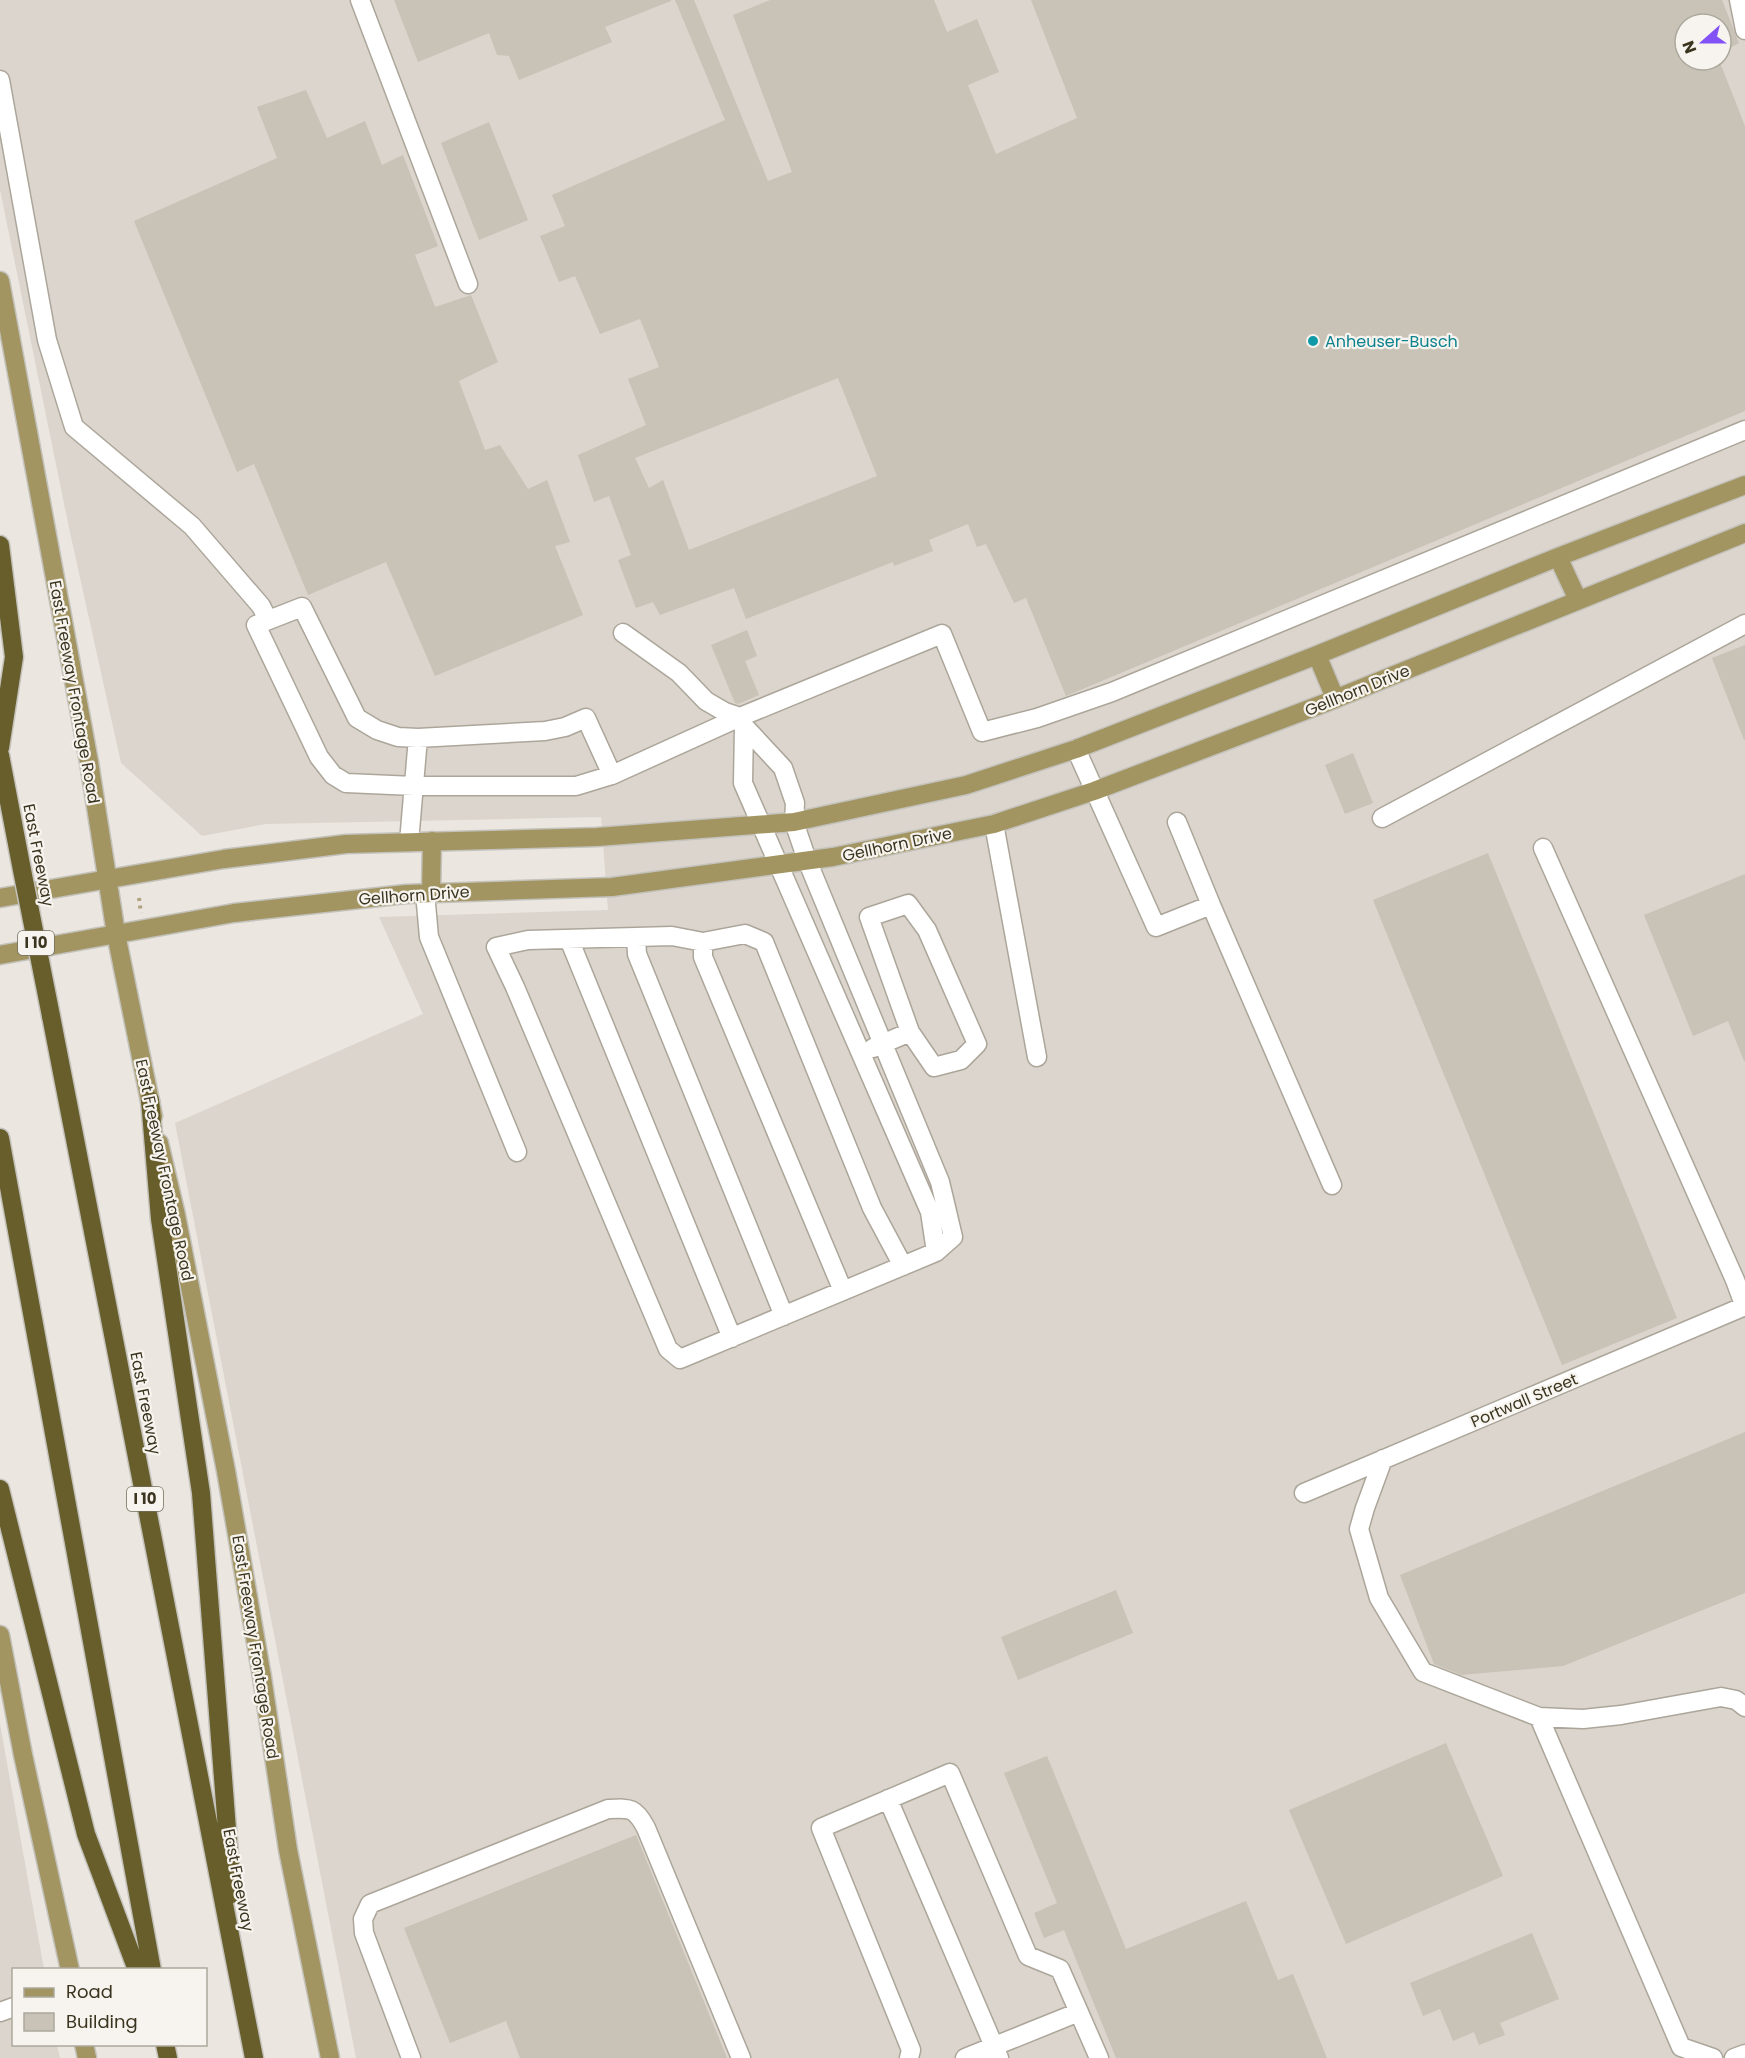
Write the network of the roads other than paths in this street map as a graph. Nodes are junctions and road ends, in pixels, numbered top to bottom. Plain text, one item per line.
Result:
1 (360, 0) edge
2 (1739, 0) edge
3 (1745, 30) edge
4 (0, 80) edge
5 (0, 281) edge
6 (468, 284) dead end
7 (1745, 430) edge
8 (1745, 485) edge
9 (1745, 533) edge
10 (0, 545) edge
11 (1558, 557) junction
12 (1578, 600) junction
13 (267, 620) junction
14 (1745, 624) edge
15 (623, 633) dead end
16 (1317, 655) junction
17 (1335, 698) junction
18 (742, 722) junction
19 (418, 738) junction
20 (0, 748) edge
21 (1076, 749) junction
22 (0, 755) edge
23 (612, 775) junction
24 (414, 786) junction
25 (1094, 791) junction
26 (1382, 818) dead end
27 (794, 822) junction
28 (1177, 822) dead end
29 (994, 824) junction
30 (762, 825) junction
31 (432, 841) junction
32 (409, 842) junction
33 (1543, 848) dead end
34 (807, 860) junction
35 (779, 864) junction
36 (108, 880) junction
37 (428, 893) junction
38 (0, 898) edge
39 (1211, 905) junction
40 (116, 934) junction
41 (636, 938) junction
42 (568, 939) junction
43 (703, 942) junction
44 (0, 955) edge
45 (910, 1032) junction
46 (884, 1044) junction
47 (855, 1056) junction
48 (1037, 1057) dead end
49 (150, 1100) junction
50 (0, 1137) edge
51 (517, 1152) dead end
52 (1332, 1185) dead end
53 (936, 1252) junction
54 (903, 1266) junction
55 (843, 1291) junction
56 (1745, 1307) edge
57 (784, 1316) junction
58 (732, 1338) junction
59 (1383, 1459) junction
60 (0, 1489) edge
61 (1304, 1493) dead end
62 (0, 1635) edge
63 (1745, 1707) edge
64 (1539, 1717) junction
65 (888, 1799) junction
66 (70, 1968) edge
67 (136, 1968) edge
68 (152, 1968) edge
69 (240, 1982) junction
70 (1078, 2012) junction
71 (996, 2052) edge
72 (1745, 2055) edge
73 (254, 2058) edge
74 (330, 2058) edge
75 (411, 2058) edge
76 (741, 2058) edge
77 (909, 2058) edge
78 (965, 2058) edge
79 (1099, 2058) edge
80 (1713, 2058) edge
81 (1734, 2058) edge

1 - 6 street
2 - 3 street
4 - 13 street
5 - 36 main road, East Freeway Frontage Road
7 - 18 street
8 - 11 main road
9 - 12 main road, Gellhorn Drive
10 - 20 highway
11 - 12 main road
11 - 16 main road
12 - 17 main road, Gellhorn Drive
13 - 19 street
13 - 24 street
14 - 26 street
15 - 18 street
16 - 17 main road
16 - 21 main road
17 - 25 main road, Gellhorn Drive
18 - 23 street
18 - 27 street
18 - 30 street
19 - 23 street
19 - 24 street
21 - 25 street
21 - 27 main road
22 - 69 highway, East Freeway / I 10, bridge
23 - 24 street
24 - 32 street
25 - 29 main road, Gellhorn Drive
25 - 39 street
27 - 30 main road
27 - 34 street
28 - 39 street
29 - 34 main road, Gellhorn Drive
29 - 48 street
30 - 31 main road
30 - 35 street
31 - 32 main road
31 - 37 main road
32 - 36 main road
33 - 56 street
34 - 35 main road, Gellhorn Drive
34 - 46 street
35 - 37 main road, Gellhorn Drive
35 - 47 street
36 - 38 main road
36 - 40 main road, East Freeway Frontage Road
37 - 40 main road, Gellhorn Drive
37 - 51 street
39 - 52 street
40 - 44 main road, Gellhorn Drive
40 - 49 main road, East Freeway Frontage Road
41 - 42 street
41 - 43 street
41 - 57 street
42 - 58 street
42 - 58 street
43 - 54 street
43 - 55 street
45 - 45 street
45 - 46 street
46 - 47 street
46 - 53 street
47 - 53 street
49 - 69 highway
49 - 74 main road, East Freeway Frontage Road
50 - 68 highway
53 - 54 street
54 - 55 street
55 - 57 street
56 - 59 street, Portwall Street
57 - 58 street
59 - 61 street, Portwall Street
59 - 64 street
60 - 67 highway
62 - 66 main road
63 - 64 street
64 - 80 street
65 - 70 street
65 - 71 street
65 - 77 street
69 - 73 highway, East Freeway / I 10
70 - 71 street
70 - 79 street
71 - 78 street
72 - 81 street
75 - 76 street

